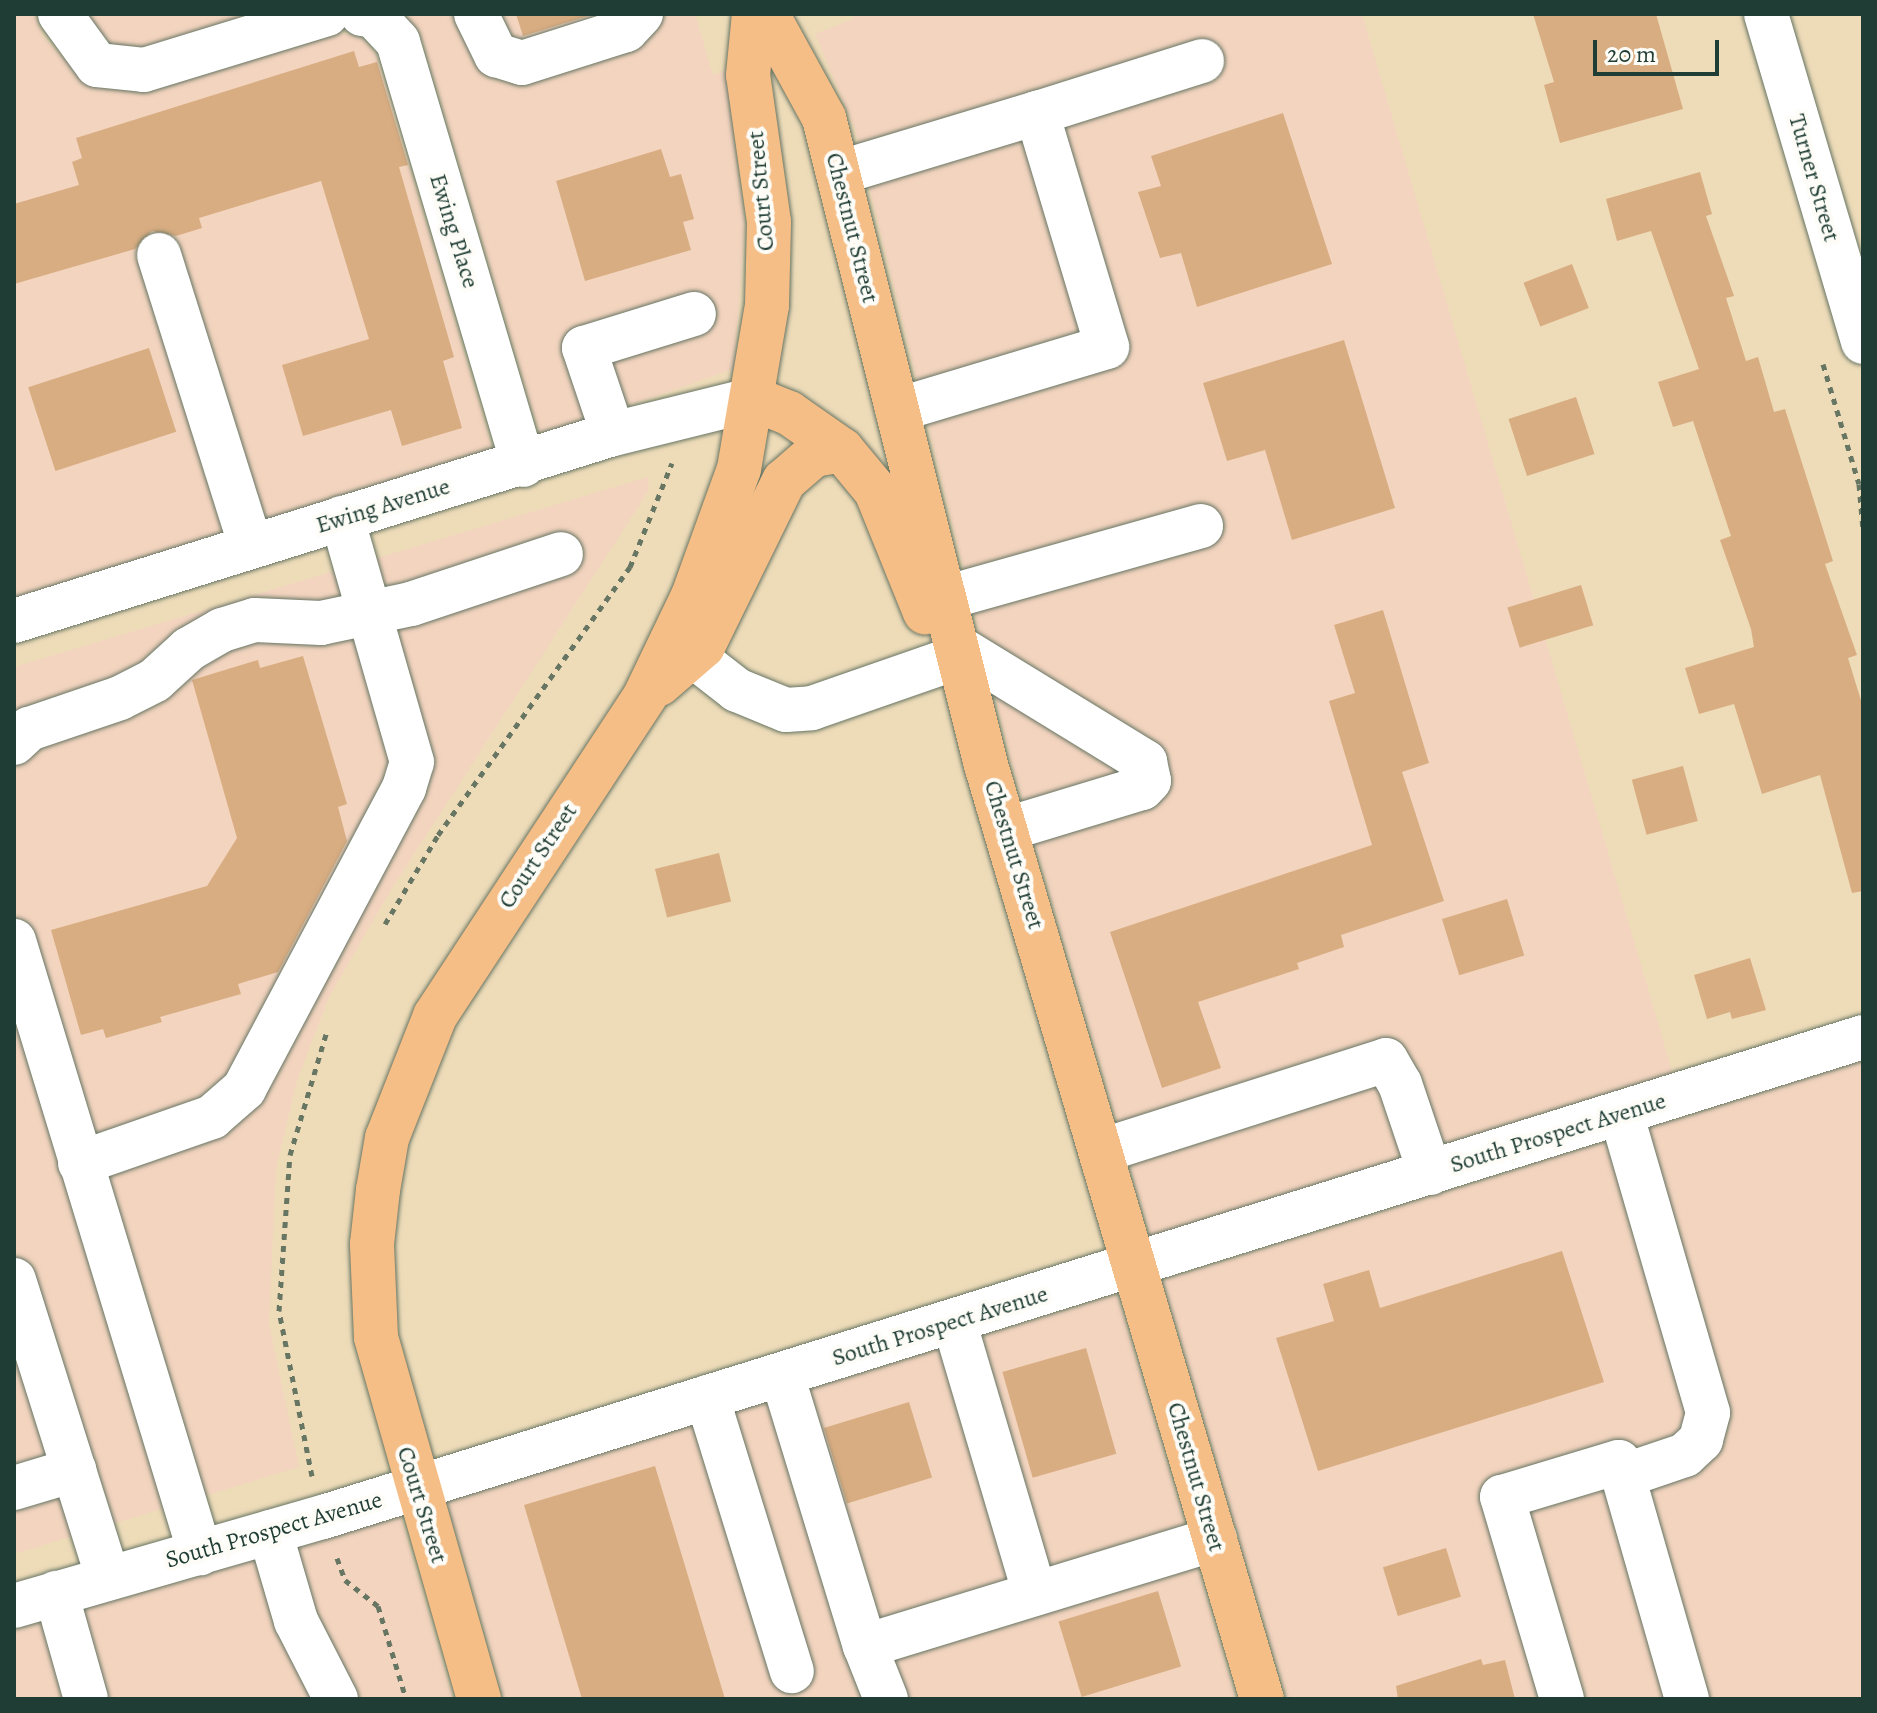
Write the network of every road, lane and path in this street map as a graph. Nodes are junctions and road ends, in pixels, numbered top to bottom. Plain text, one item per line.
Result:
1 (60, 14) edge
2 (327, 14) edge
3 (362, 14) edge
4 (476, 14) edge
5 (641, 14) edge
6 (754, 14) edge
7 (767, 14) edge
8 (1766, 14) edge
9 (1202, 61) dead end
10 (1037, 113) junction
11 (838, 173) junction
12 (159, 255) dead end
13 (694, 314) dead end
14 (1863, 342) edge
15 (754, 399) junction
16 (897, 410) junction
17 (691, 411) junction
18 (613, 434) junction
19 (842, 450) junction
20 (523, 465) junction
21 (342, 518) junction
22 (1201, 526) dead end
23 (251, 546) junction
24 (561, 554) dead end
25 (945, 598) junction
26 (368, 613) junction
27 (14, 621) edge
28 (950, 654) junction
29 (692, 655) junction
30 (645, 696) junction
31 (14, 743) edge
32 (1007, 829) junction
33 (382, 930) dead end
34 (14, 941) edge
35 (329, 1025) dead end
36 (1863, 1037) edge
37 (1621, 1113) junction
38 (1101, 1151) junction
39 (80, 1163) junction
40 (1430, 1173) junction
41 (1135, 1267) junction
42 (14, 1280) edge
43 (954, 1321) junction
44 (782, 1375) junction
45 (707, 1397) junction
46 (74, 1470) junction
47 (1623, 1476) junction
48 (417, 1487) junction
49 (14, 1488) edge
50 (323, 1517) junction
51 (270, 1532) junction
52 (1215, 1539) junction
53 (200, 1553) junction
54 (108, 1578) junction
55 (1034, 1591) junction
56 (56, 1593) junction
57 (14, 1606) edge
58 (865, 1646) junction
59 (792, 1671) dead end
60 (86, 1699) edge
61 (336, 1699) edge
62 (406, 1699) edge
63 (479, 1699) edge
64 (886, 1699) edge
65 (1262, 1699) edge
66 (1562, 1699) edge
67 (1687, 1699) edge

1 - 2 street
3 - 20 street, Ewing Place
4 - 5 street
6 - 15 main road, Court Street
7 - 11 main road, Chestnut Street
8 - 14 street, Turner Street
9 - 10 street
10 - 11 street
10 - 16 street
11 - 16 main road, Chestnut Street
12 - 23 street
13 - 18 street
15 - 17 street, Ewing Avenue
15 - 19 main road
15 - 30 main road, Court Street
16 - 25 main road, Chestnut Street
17 - 18 street, Ewing Avenue
17 - 33 path
18 - 20 street, Ewing Avenue
19 - 28 main road
19 - 29 main road
20 - 21 street, Ewing Avenue
21 - 23 street, Ewing Avenue
21 - 26 street
22 - 25 street
23 - 27 street, Ewing Avenue
24 - 26 street
25 - 28 main road, Chestnut Street
26 - 31 street
26 - 39 street
28 - 29 street
28 - 32 main road, Chestnut Street
28 - 32 street
29 - 30 main road
30 - 48 main road, Court Street
32 - 38 main road, Chestnut Street
34 - 39 street
35 - 50 path
36 - 37 street, South Prospect Avenue
37 - 40 street, South Prospect Avenue
37 - 47 street
38 - 40 street
38 - 41 main road, Chestnut Street
39 - 53 street
40 - 41 street, South Prospect Avenue
41 - 43 street, South Prospect Avenue
41 - 52 main road, Chestnut Street
42 - 46 street
43 - 44 street, South Prospect Avenue
43 - 55 street
44 - 45 street, South Prospect Avenue
44 - 58 street
45 - 48 street, South Prospect Avenue
45 - 59 street
46 - 49 street
46 - 54 street
47 - 66 street
47 - 67 street
48 - 50 street, South Prospect Avenue
48 - 63 main road, Court Street
50 - 51 street, South Prospect Avenue
50 - 62 path
51 - 53 street, South Prospect Avenue
51 - 61 street
52 - 55 street
52 - 65 main road, Chestnut Street
53 - 54 street, South Prospect Avenue
54 - 56 street, South Prospect Avenue
55 - 58 street
56 - 57 street, South Prospect Avenue
56 - 60 street
58 - 64 street

